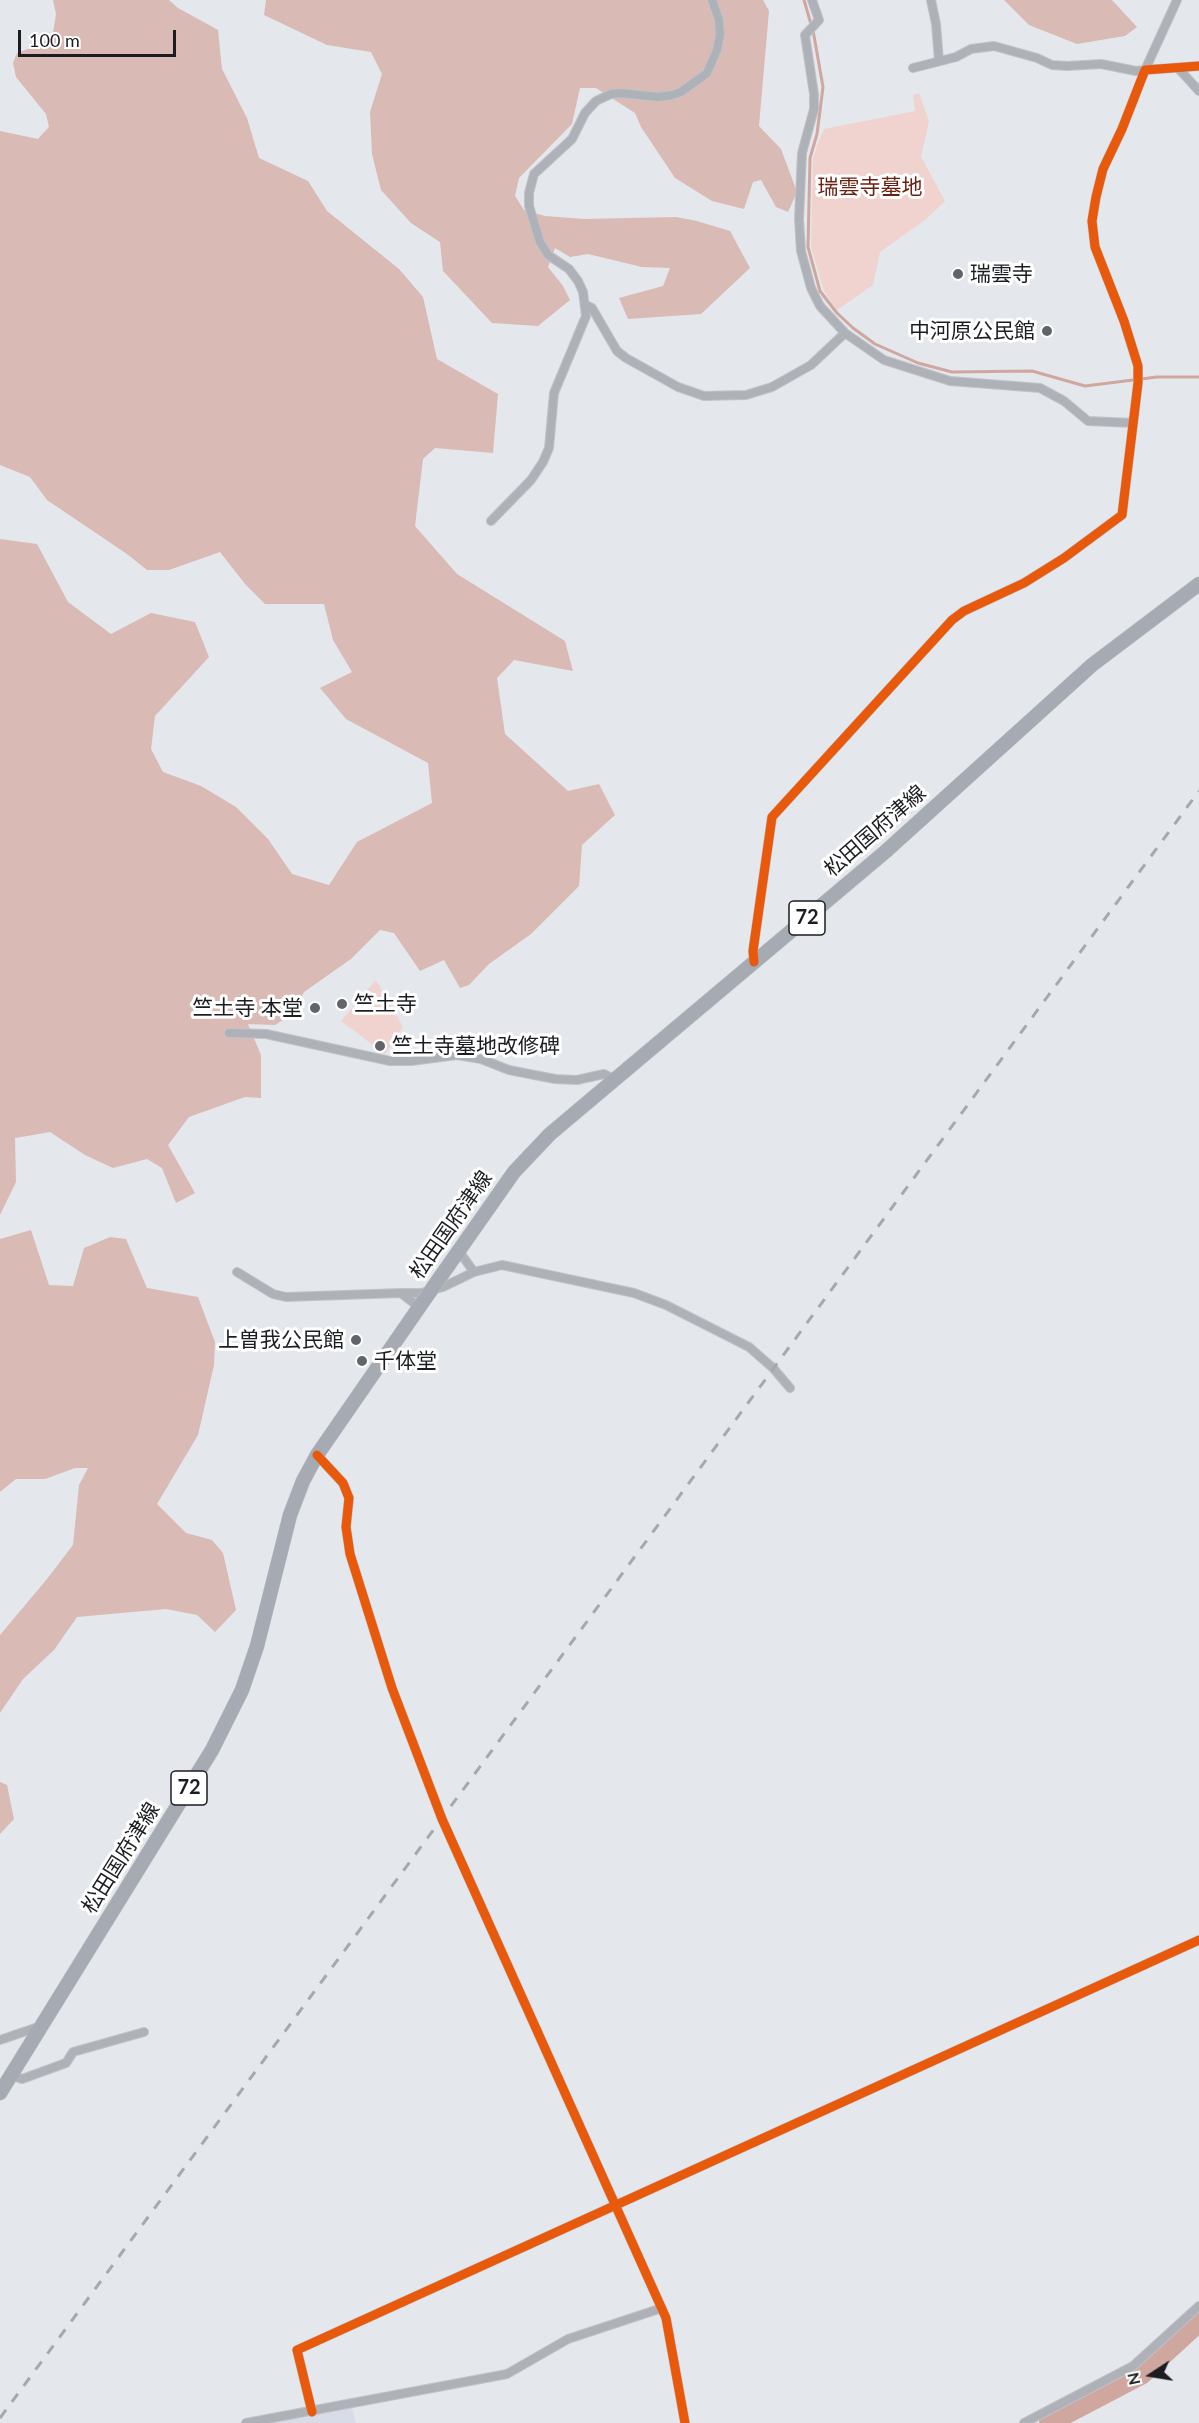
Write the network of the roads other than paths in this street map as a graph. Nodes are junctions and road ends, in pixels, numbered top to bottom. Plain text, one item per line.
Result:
1 (712, 0) edge
2 (812, 0) edge
3 (931, 0) edge
4 (1178, 0) edge
5 (939, 61) junction
6 (1199, 66) edge
7 (913, 68) dead end
8 (1178, 69) junction
9 (1145, 70) junction
10 (1199, 91) edge
11 (586, 305) junction
12 (845, 333) junction
13 (1133, 423) junction
14 (491, 521) dead end
15 (1199, 584) edge
16 (754, 962) junction
17 (229, 1033) dead end
18 (615, 1080) junction
19 (458, 1250) junction
20 (237, 1272) dead end
21 (474, 1272) junction
22 (401, 1293) junction
23 (420, 1306) junction
24 (790, 1388) dead end
25 (317, 1455) junction
26 (1199, 1940) edge
27 (41, 2026) junction
28 (144, 2032) dead end
29 (0, 2040) edge
30 (11, 2076) junction
31 (0, 2093) edge
32 (616, 2206) junction
33 (1199, 2306) edge
34 (662, 2308) junction
35 (312, 2412) junction
36 (246, 2423) edge
37 (685, 2423) edge
38 (1024, 2423) edge

1 - 11 street
2 - 12 street
3 - 5 street
4 - 9 street
5 - 7 street
5 - 9 street
6 - 8 street
8 - 9 street
8 - 10 street
9 - 13 street
11 - 12 street
11 - 14 street
12 - 13 street
13 - 16 street
15 - 16 main road, 松田国府津線 / 72
16 - 18 main road, 松田国府津線 / 72
17 - 18 street
18 - 19 main road, 松田国府津線 / 72
19 - 21 street
19 - 23 main road, 松田国府津線 / 72, bridge
20 - 22 street
21 - 22 street
21 - 24 street
22 - 23 street
23 - 25 main road, 松田国府津線 / 72
25 - 27 main road, 松田国府津線 / 72
25 - 32 street
26 - 32 street
27 - 29 street
27 - 30 main road, 松田国府津線 / 72
28 - 30 street
30 - 31 main road, 松田国府津線 / 72
32 - 34 street
32 - 35 street
33 - 38 street
34 - 35 street
34 - 37 street
35 - 36 street

